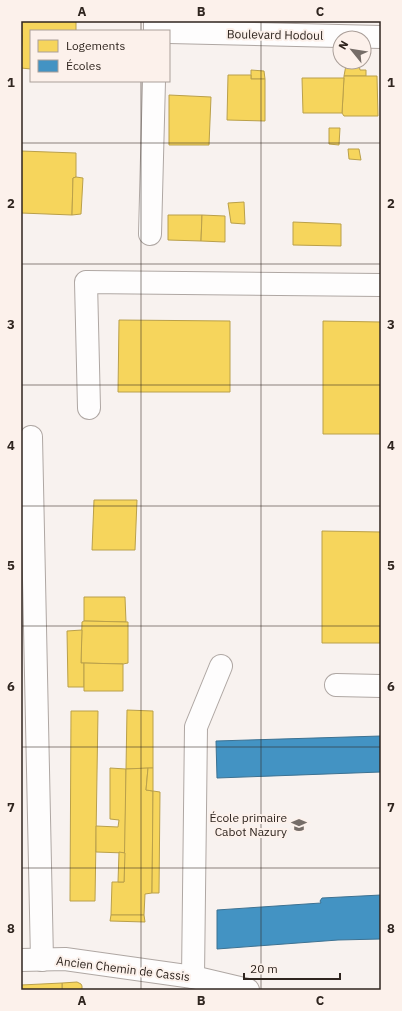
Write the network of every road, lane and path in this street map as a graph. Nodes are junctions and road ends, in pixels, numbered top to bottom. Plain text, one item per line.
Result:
1 (170, 32) edge
2 (381, 37) edge
3 (154, 82) edge
4 (150, 234) dead end
5 (381, 285) edge
6 (89, 408) dead end
7 (31, 436) dead end
8 (221, 666) dead end
9 (336, 685) dead end
10 (381, 686) edge
11 (31, 960) edge
12 (193, 977) junction
13 (248, 990) edge

1 - 2 street, Boulevard Hodoul
3 - 4 street
5 - 6 street
7 - 11 street
8 - 12 street
9 - 10 street
11 - 12 street, Ancien Chemin de Cassis
12 - 13 street, Ancien Chemin de Cassis

